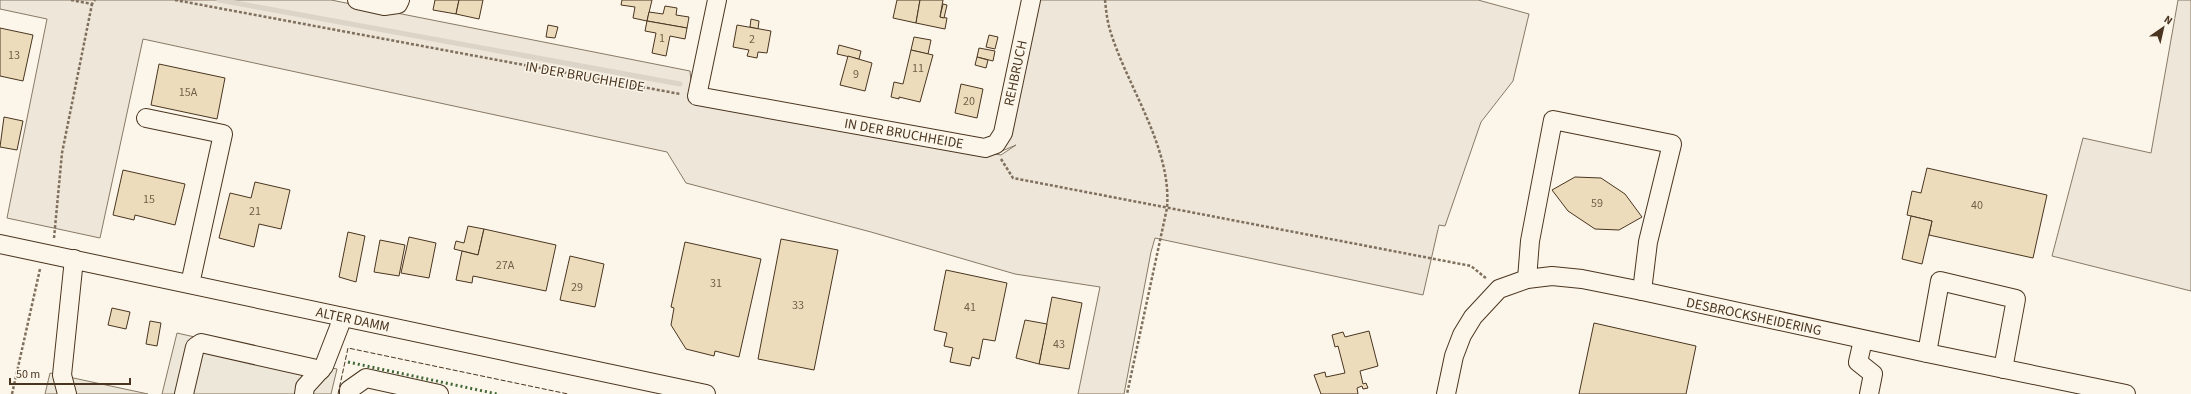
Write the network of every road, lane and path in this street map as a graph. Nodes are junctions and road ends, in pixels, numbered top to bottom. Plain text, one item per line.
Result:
1 (71, 0) edge
2 (95, 0) edge
3 (175, 0) edge
4 (357, 0) edge
5 (400, 0) edge
6 (717, 0) edge
7 (1030, 0) edge
8 (1105, 0) edge
9 (92, 4) junction
10 (697, 96) junction
11 (146, 118) dead end
12 (996, 144) junction
13 (1167, 208) junction
14 (0, 244) edge
15 (48, 254) junction
16 (74, 259) junction
17 (1526, 279) junction
18 (190, 284) junction
19 (1499, 289) junction
20 (1642, 291) junction
21 (343, 317) junction
22 (1863, 340) junction
23 (1927, 353) junction
24 (2003, 369) junction
25 (321, 370) junction
26 (2065, 388) edge
27 (12, 394) edge
28 (69, 394) edge
29 (184, 394) edge
30 (304, 394) edge
31 (349, 394) edge
32 (439, 394) edge
33 (706, 394) edge
34 (1127, 394) edge
35 (1446, 394) edge
36 (1869, 394) edge
37 (2126, 394) edge

1 - 9 path
2 - 9 path
3 - 10 path, IN DER BRUCHHEIDE
4 - 5 street
6 - 10 street
7 - 12 street, REHBRUCH
8 - 13 path
9 - 15 path
10 - 12 street, IN DER BRUCHHEIDE
11 - 18 street
12 - 13 path
13 - 19 path
13 - 34 path
14 - 15 street, ALTER DAMM
15 - 16 street, ALTER DAMM
15 - 27 path
16 - 18 street, ALTER DAMM
16 - 28 street
17 - 19 street, DESBROCKSHEIDERING
17 - 20 street, DESBROCKSHEIDERING
17 - 20 street
18 - 21 street, ALTER DAMM
19 - 35 street, DESBROCKSHEIDERING
20 - 22 street, DESBROCKSHEIDERING
21 - 25 street
21 - 33 street, ALTER DAMM
22 - 23 street, DESBROCKSHEIDERING
22 - 36 street
23 - 24 street, DESBROCKSHEIDERING
23 - 24 street
24 - 26 street, DESBROCKSHEIDERING
25 - 29 street
25 - 30 street
26 - 37 street, DESBROCKSHEIDERING
31 - 32 street

